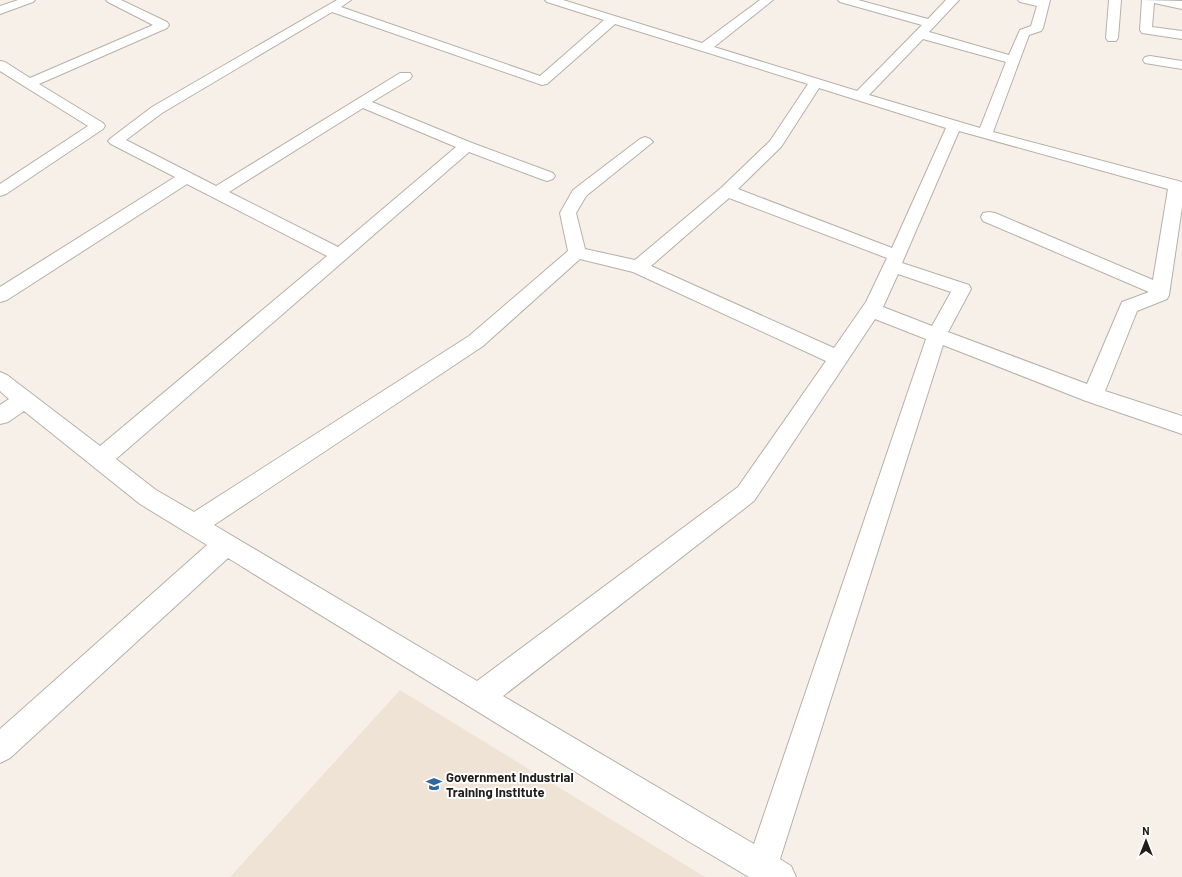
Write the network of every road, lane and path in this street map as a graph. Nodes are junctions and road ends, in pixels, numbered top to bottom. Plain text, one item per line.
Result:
1 (29, 0) edge
2 (112, 0) edge
3 (345, 0) edge
4 (551, 0) edge
5 (767, 0) edge
6 (844, 0) edge
7 (953, 0) edge
8 (1024, 0) edge
9 (1115, 0) edge
10 (1148, 0) edge
11 (1157, 0) edge
12 (1043, 2) edge
13 (1182, 5) edge
14 (331, 8) junction
15 (0, 10) edge
16 (613, 19) junction
17 (930, 23) junction
18 (920, 34) junction
19 (1182, 36) edge
20 (1112, 38) dead end
21 (705, 47) junction
22 (1014, 60) junction
23 (1150, 60) dead end
24 (0, 65) edge
25 (1182, 65) edge
26 (405, 76) dead end
27 (816, 82) junction
28 (29, 83) junction
29 (860, 96) junction
30 (362, 103) junction
31 (954, 125) junction
32 (985, 134) junction
33 (644, 142) dead end
34 (467, 146) junction
35 (547, 176) dead end
36 (186, 177) junction
37 (1179, 187) edge
38 (0, 191) edge
39 (727, 191) junction
40 (217, 192) junction
41 (989, 217) dead end
42 (577, 253) junction
43 (340, 255) junction
44 (894, 261) junction
45 (638, 267) junction
46 (1161, 290) junction
47 (0, 296) edge
48 (871, 310) junction
49 (937, 335) junction
50 (838, 358) junction
51 (0, 380) edge
52 (1093, 394) junction
53 (25, 400) junction
54 (0, 416) edge
55 (1182, 425) edge
56 (100, 459) junction
57 (194, 525) junction
58 (226, 544) junction
59 (479, 697) junction
60 (0, 748) edge
61 (771, 872) edge

1 - 15 street
2 - 28 street
3 - 14 street
4 - 16 street
5 - 21 street
6 - 17 street
7 - 17 street
8 - 12 street
9 - 20 street
10 - 19 street
11 - 13 street
12 - 22 street
14 - 16 street
14 - 36 street
16 - 21 street
17 - 18 street
18 - 22 street
18 - 29 street
21 - 27 street
22 - 32 street
23 - 25 street
24 - 28 street
26 - 30 street
27 - 29 street
27 - 39 street
28 - 38 street
29 - 31 street
30 - 34 street
30 - 40 street
31 - 32 street
31 - 44 street
32 - 37 street
33 - 42 street
34 - 35 street
34 - 43 street
36 - 40 street
36 - 47 street
37 - 46 street
39 - 44 street
39 - 45 street
40 - 43 street
41 - 46 street
42 - 45 street
42 - 57 street
43 - 56 street
44 - 48 street
44 - 49 street
45 - 50 street
46 - 52 street
48 - 49 street
48 - 50 street
49 - 52 street
49 - 61 street
50 - 59 street
51 - 53 street
52 - 55 street
53 - 54 street
53 - 56 street
56 - 57 street
57 - 58 street
58 - 59 street
58 - 60 street
59 - 61 street

